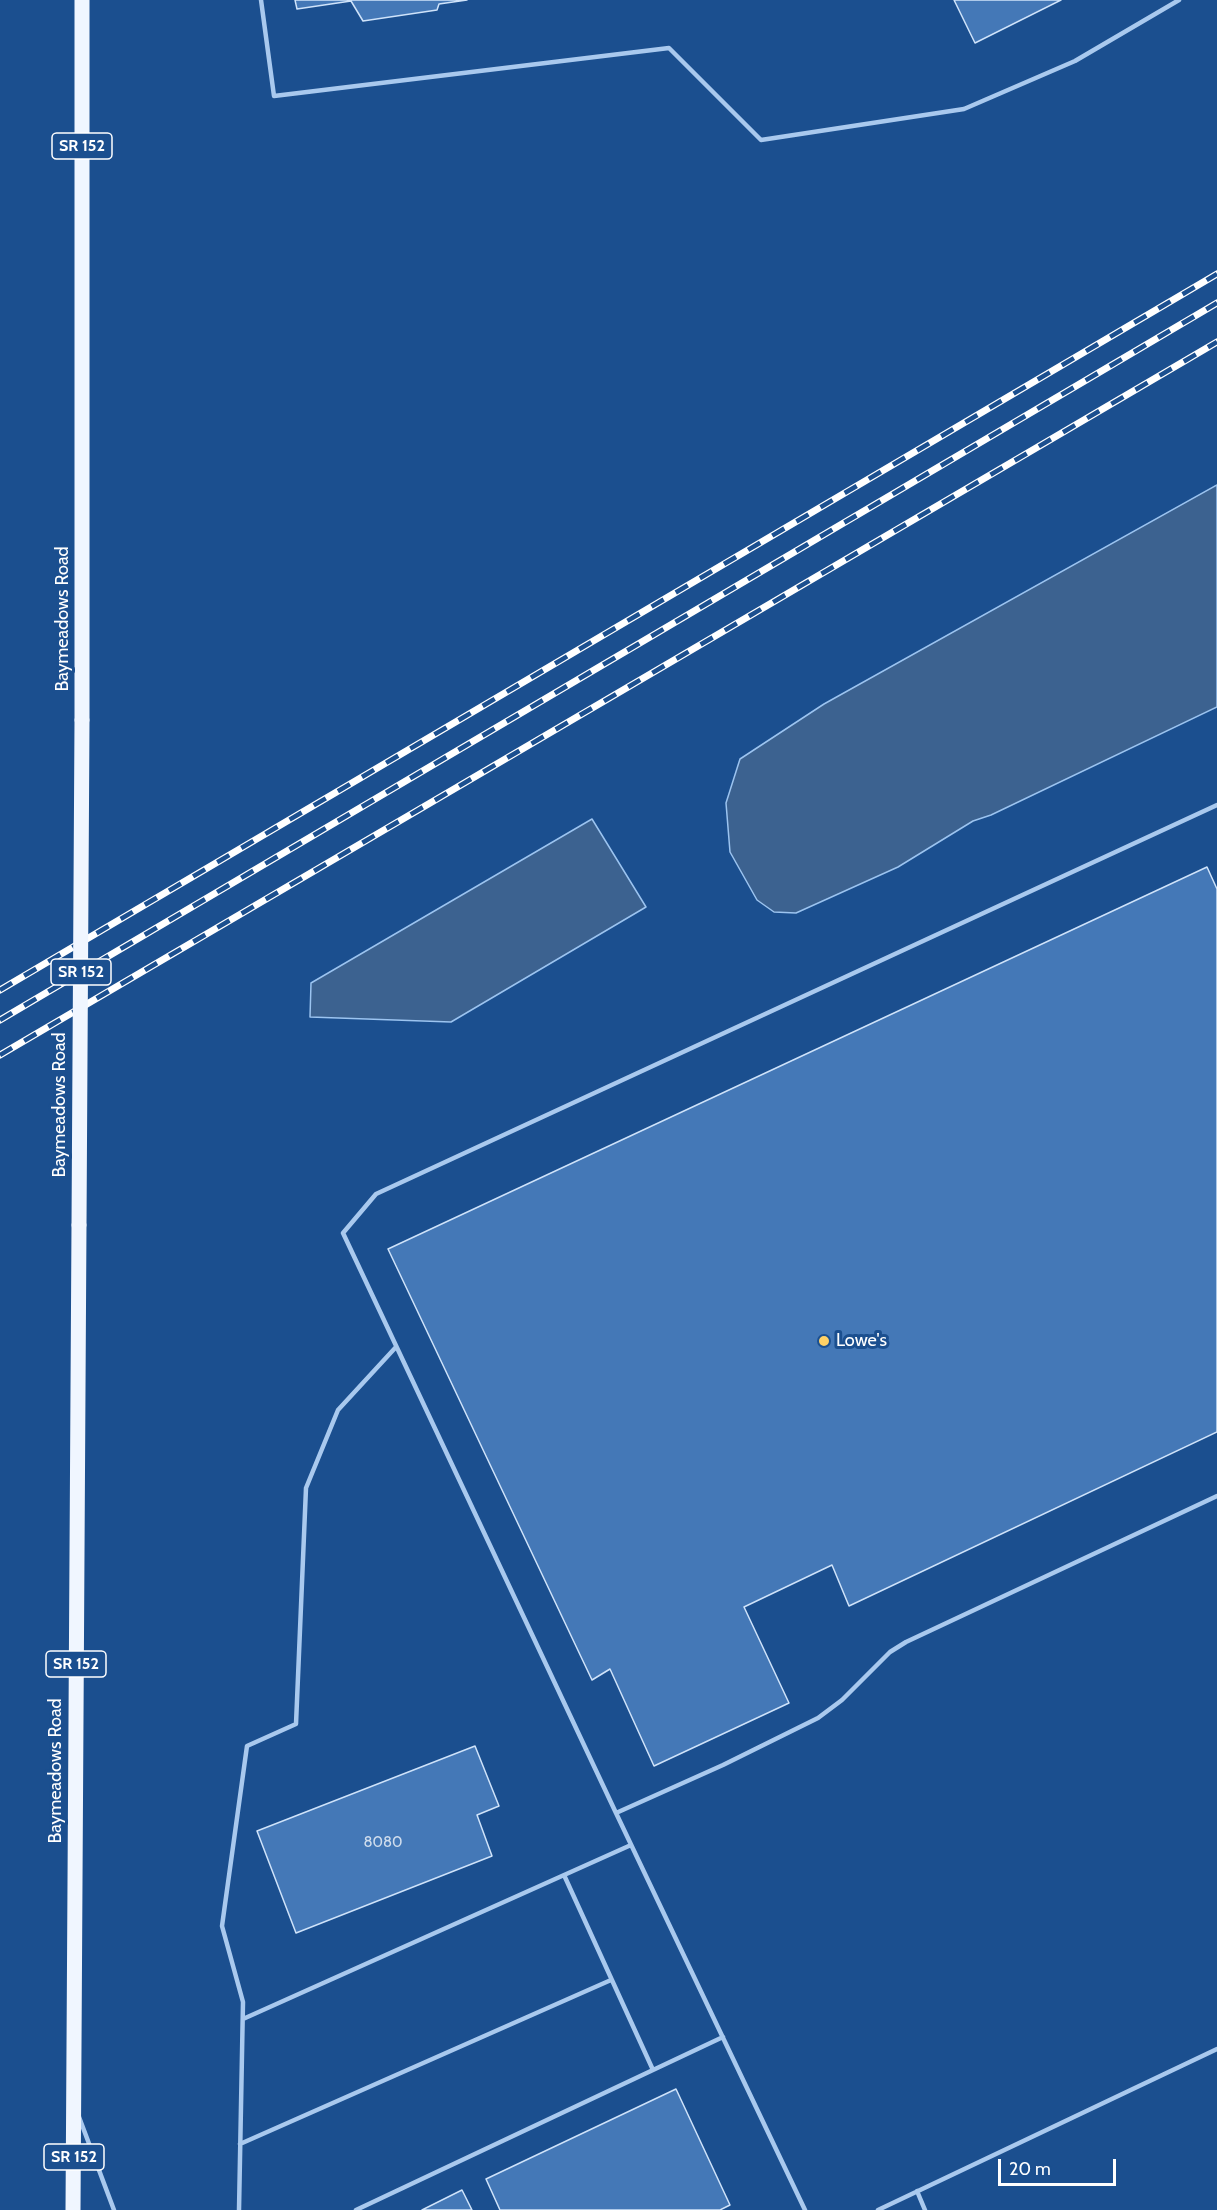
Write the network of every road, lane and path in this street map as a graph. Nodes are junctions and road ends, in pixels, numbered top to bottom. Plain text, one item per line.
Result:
1 (82, 0) edge
2 (261, 0) edge
3 (1179, 0) edge
4 (1217, 805) edge
5 (396, 1347) junction
6 (1217, 1496) edge
7 (616, 1813) junction
8 (632, 1845) junction
9 (564, 1875) junction
10 (611, 1980) junction
11 (243, 2019) junction
12 (723, 2037) junction
13 (1217, 2049) edge
14 (653, 2070) junction
15 (74, 2104) junction
16 (240, 2144) junction
17 (917, 2192) junction
18 (73, 2210) edge
19 (114, 2210) edge
20 (238, 2210) edge
21 (356, 2210) edge
22 (805, 2210) edge
23 (878, 2210) edge
24 (925, 2210) edge

1 - 15 main road, Baymeadows Road / SR 152, bridge
2 - 3 lane
4 - 5 lane
5 - 7 lane
5 - 11 lane
6 - 7 lane
7 - 8 lane
8 - 9 lane
8 - 12 lane
9 - 10 lane
9 - 11 lane
10 - 14 lane
10 - 16 lane
11 - 16 lane
12 - 14 lane
12 - 22 lane
13 - 17 lane
14 - 21 lane
15 - 18 main road, Baymeadows Road / SR 152
15 - 19 lane
16 - 20 lane
17 - 23 lane
17 - 24 lane

